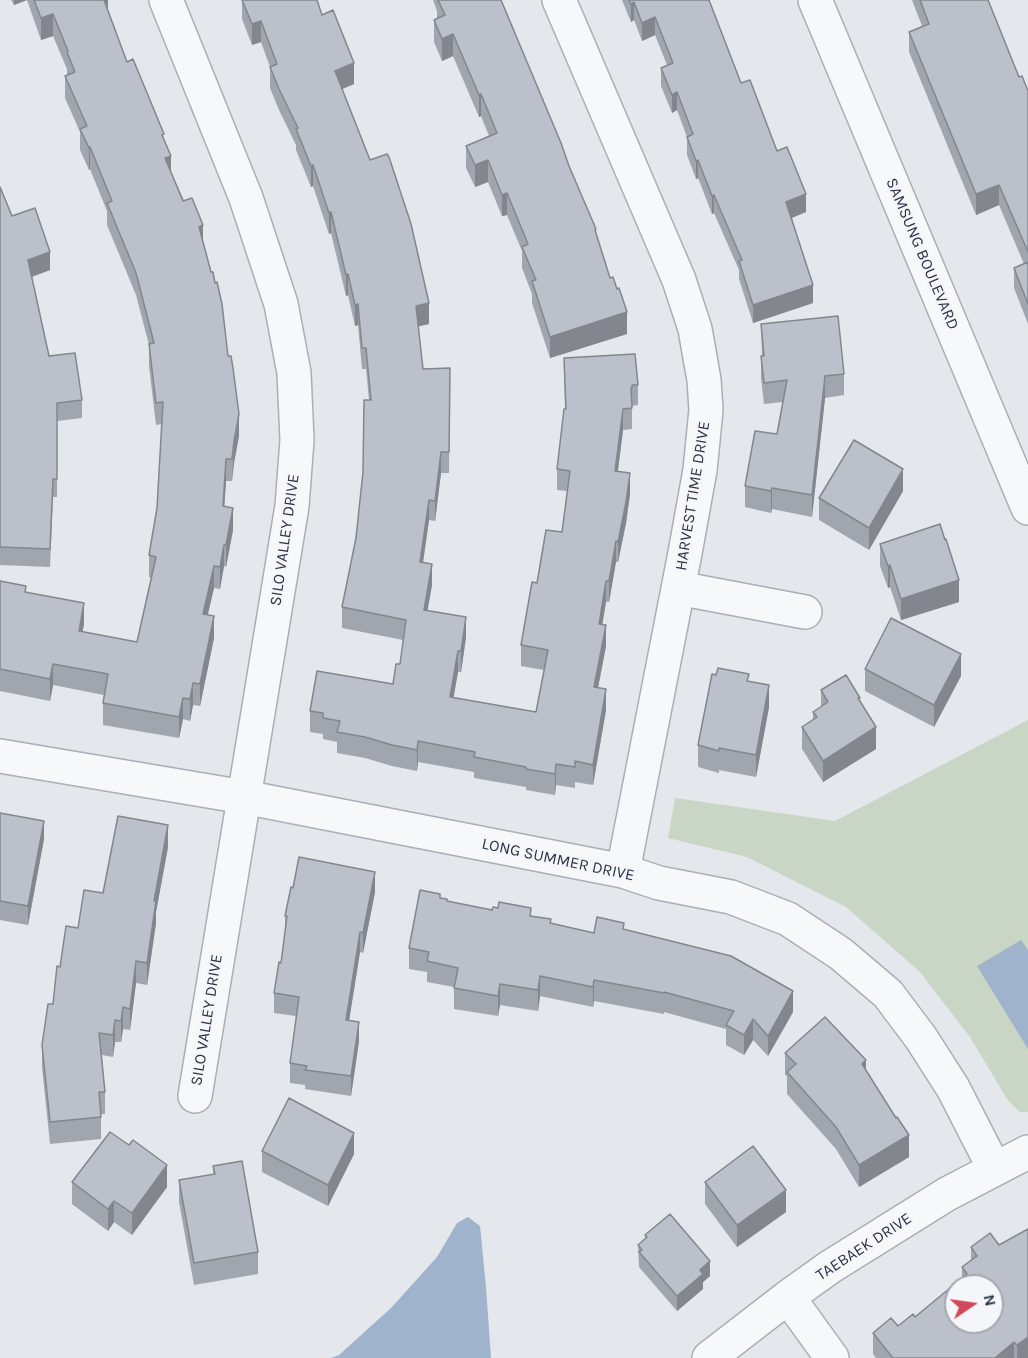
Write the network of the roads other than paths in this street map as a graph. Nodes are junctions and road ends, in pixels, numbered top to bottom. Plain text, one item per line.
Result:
1 (166, 0) edge
2 (559, 0) edge
3 (815, 0) edge
4 (1028, 508) edge
5 (678, 588) junction
6 (805, 612) dead end
7 (0, 756) edge
8 (244, 797) junction
9 (623, 871) junction
10 (195, 1096) dead end
11 (1028, 1152) edge
12 (994, 1168) junction
13 (788, 1297) junction
14 (709, 1358) edge
15 (832, 1358) edge

1 - 8 street, SILO VALLEY DRIVE
2 - 5 street, HARVEST TIME DRIVE
3 - 4 street, SAMSUNG BOULEVARD
5 - 6 street
5 - 9 street, HARVEST TIME DRIVE
7 - 8 street, LONG SUMMER DRIVE
8 - 9 street, LONG SUMMER DRIVE
8 - 10 street, SILO VALLEY DRIVE
9 - 12 street, LONG SUMMER DRIVE
11 - 12 street, TAEBAEK DRIVE
12 - 13 street, TAEBAEK DRIVE
13 - 14 street, TAEBAEK DRIVE
13 - 15 street

